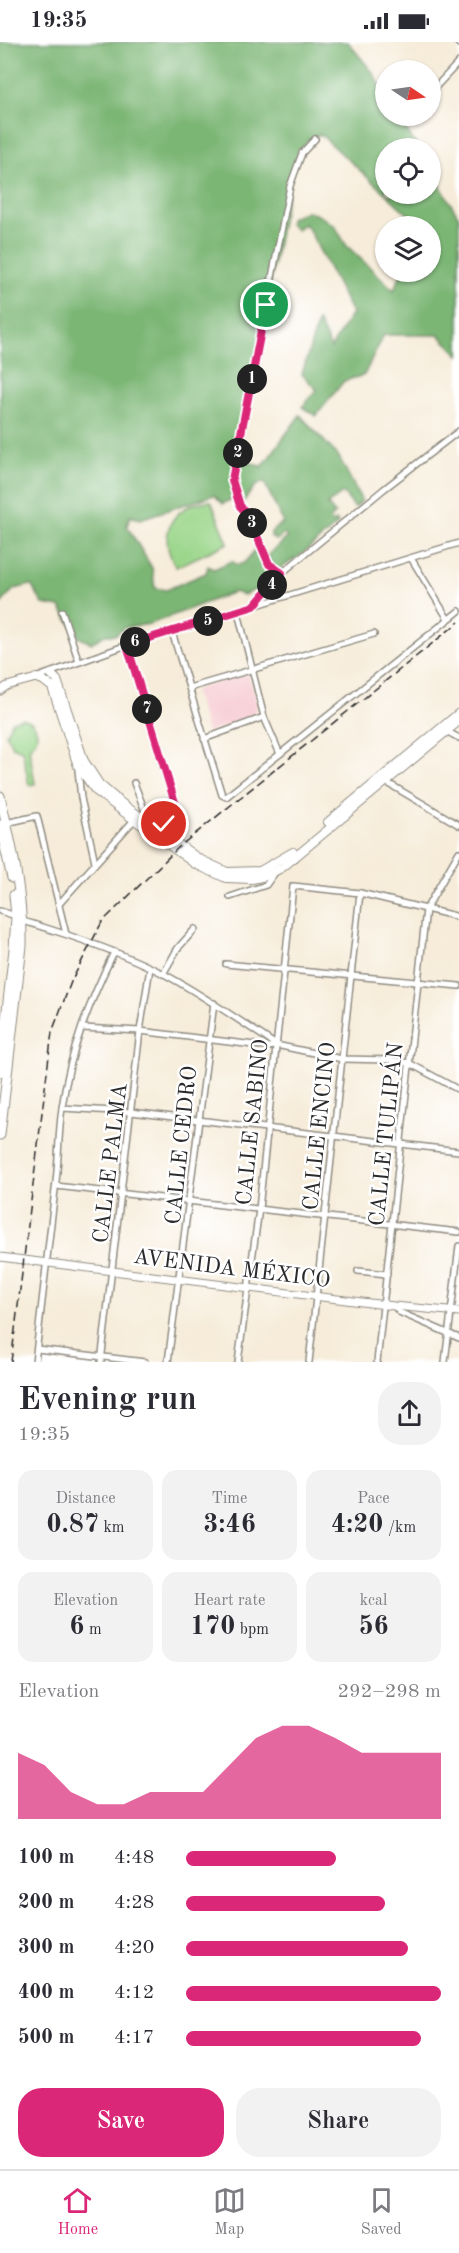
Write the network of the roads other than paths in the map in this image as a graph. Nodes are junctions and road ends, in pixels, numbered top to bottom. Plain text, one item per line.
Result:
1 (459, 62) edge
2 (441, 81) edge
3 (315, 139) dead end
4 (459, 431) edge
5 (459, 543) edge
6 (411, 558) junction
7 (282, 573) junction
8 (254, 606) junction
9 (62, 611) dead end
10 (459, 611) edge
11 (238, 612) junction
12 (448, 620) junction
13 (172, 632) junction
14 (374, 634) dead end
15 (127, 645) junction
16 (79, 662) junction
17 (253, 668) junction
18 (51, 674) junction
19 (36, 678) junction
20 (2, 688) edge
21 (189, 688) junction
22 (459, 713) edge
23 (264, 717) junction
24 (459, 721) edge
25 (446, 731) junction
26 (459, 738) edge
27 (204, 739) junction
28 (280, 754) junction
29 (78, 766) junction
30 (384, 779) junction
31 (134, 783) dead end
32 (0, 796) edge
33 (134, 820) junction
34 (147, 820) junction
35 (3, 824) edge
36 (459, 825) edge
37 (459, 852) edge
38 (95, 862) junction
39 (274, 872) junction
40 (360, 894) junction
41 (230, 897) dead end
42 (59, 904) junction
43 (426, 909) junction
44 (0, 912) edge
45 (459, 916) edge
46 (19, 919) junction
47 (195, 929) dead end
48 (66, 934) junction
49 (114, 952) junction
50 (226, 964) dead end
51 (150, 968) junction
52 (283, 969) junction
53 (163, 974) junction
54 (351, 976) junction
55 (418, 983) junction
56 (459, 986) edge
57 (214, 1003) junction
58 (82, 1028) junction
59 (140, 1031) junction
60 (208, 1039) junction
61 (2, 1041) edge
62 (276, 1045) junction
63 (342, 1059) junction
64 (410, 1063) junction
65 (0, 1072) edge
66 (459, 1090) edge
67 (62, 1108) junction
68 (131, 1112) junction
69 (199, 1120) junction
70 (267, 1128) junction
71 (0, 1135) edge
72 (334, 1135) junction
73 (402, 1144) junction
74 (459, 1150) edge
75 (56, 1186) junction
76 (123, 1193) junction
77 (191, 1200) junction
78 (259, 1209) junction
79 (325, 1218) junction
80 (392, 1224) junction
81 (459, 1232) edge
82 (459, 1246) edge
83 (0, 1257) edge
84 (46, 1263) junction
85 (113, 1271) junction
86 (358, 1271) dead end
87 (387, 1274) junction
88 (180, 1279) junction
89 (249, 1287) junction
90 (316, 1295) junction
91 (383, 1304) junction
92 (394, 1306) junction
93 (455, 1311) edge
94 (448, 1334) junction
95 (459, 1338) edge
96 (36, 1348) junction
97 (102, 1360) edge
98 (35, 1362) edge
99 (145, 1362) edge
100 (168, 1362) edge
101 (238, 1362) edge
102 (309, 1362) edge
103 (377, 1362) edge
104 (445, 1362) edge

1 - 2 street
3 - 7 street
4 - 7 street
5 - 6 street
6 - 8 street
6 - 12 street
7 - 8 street
8 - 11 street
9 - 16 street
10 - 12 street
11 - 13 street
11 - 17 street
12 - 28 street
13 - 15 street
13 - 21 street
14 - 17 street
15 - 16 street
15 - 34 street
16 - 18 street
17 - 21 street
17 - 23 street
18 - 19 street
18 - 34 main road
19 - 20 street
19 - 29 main road
21 - 27 street
22 - 30 main road
23 - 27 street
23 - 28 street
24 - 25 main road
25 - 26 street
25 - 30 main road
27 - 28 street
29 - 33 main road
29 - 38 street
30 - 34 main road
30 - 36 street
30 - 39 main road
31 - 34 street
32 - 35 main road
33 - 38 street
33 - 39 main road
35 - 42 street
35 - 46 main road
37 - 43 street
38 - 42 street
39 - 41 street
40 - 43 street
40 - 52 street, CALLE SABINO
40 - 54 street, CALLE ENCINO
42 - 48 street
43 - 45 street
43 - 55 street, CALLE TULIPÁN
44 - 46 street
46 - 48 street
46 - 61 main road
46 - 71 main road
47 - 53 street
48 - 49 street
49 - 51 street
49 - 58 street
50 - 52 street
51 - 53 street
51 - 59 street, CALLE PALMA
52 - 54 street
52 - 62 street, CALLE SABINO
53 - 57 street
54 - 55 street
54 - 63 street, CALLE ENCINO
55 - 56 street
55 - 64 street, CALLE TULIPÁN
57 - 60 street, CALLE CEDRO
57 - 62 street
58 - 59 street
58 - 67 street
59 - 60 street
59 - 68 street, CALLE PALMA
60 - 62 street
60 - 69 street, CALLE CEDRO
61 - 65 main road
62 - 63 street
62 - 70 street, CALLE SABINO
63 - 64 street
63 - 72 street, CALLE ENCINO
64 - 66 street
64 - 73 street, CALLE TULIPÁN
67 - 68 street
67 - 75 street
68 - 69 street
68 - 76 street, CALLE PALMA
69 - 70 street
69 - 77 street, CALLE CEDRO
70 - 72 street
70 - 78 street, CALLE SABINO
72 - 73 street
72 - 79 street, CALLE ENCINO
73 - 74 street
73 - 80 street, CALLE TULIPÁN
75 - 76 street
75 - 84 street
76 - 77 street
76 - 85 street, CALLE PALMA
77 - 78 street
77 - 88 street, CALLE CEDRO
78 - 79 street
78 - 89 street, CALLE SABINO
79 - 80 street
79 - 90 street, CALLE ENCINO
80 - 81 street
80 - 87 street, CALLE TULIPÁN
82 - 93 street
83 - 84 street, AVENIDA MÉXICO
84 - 85 street, AVENIDA MÉXICO
84 - 96 street
85 - 88 street, AVENIDA MÉXICO
85 - 97 street, CALLE PALMA
86 - 87 street
87 - 91 street, CALLE TULIPÁN
88 - 89 street, AVENIDA MÉXICO
88 - 100 street, CALLE CEDRO
89 - 90 street, AVENIDA MÉXICO
89 - 101 street, CALLE SABINO
90 - 91 street, AVENIDA MÉXICO
90 - 102 street, CALLE ENCINO
91 - 92 street, AVENIDA MÉXICO
91 - 103 street, CALLE TULIPÁN
92 - 93 street, AVENIDA MÉXICO
92 - 94 street
93 - 94 street
94 - 95 street
94 - 104 street
96 - 97 street
96 - 98 street
97 - 99 street

